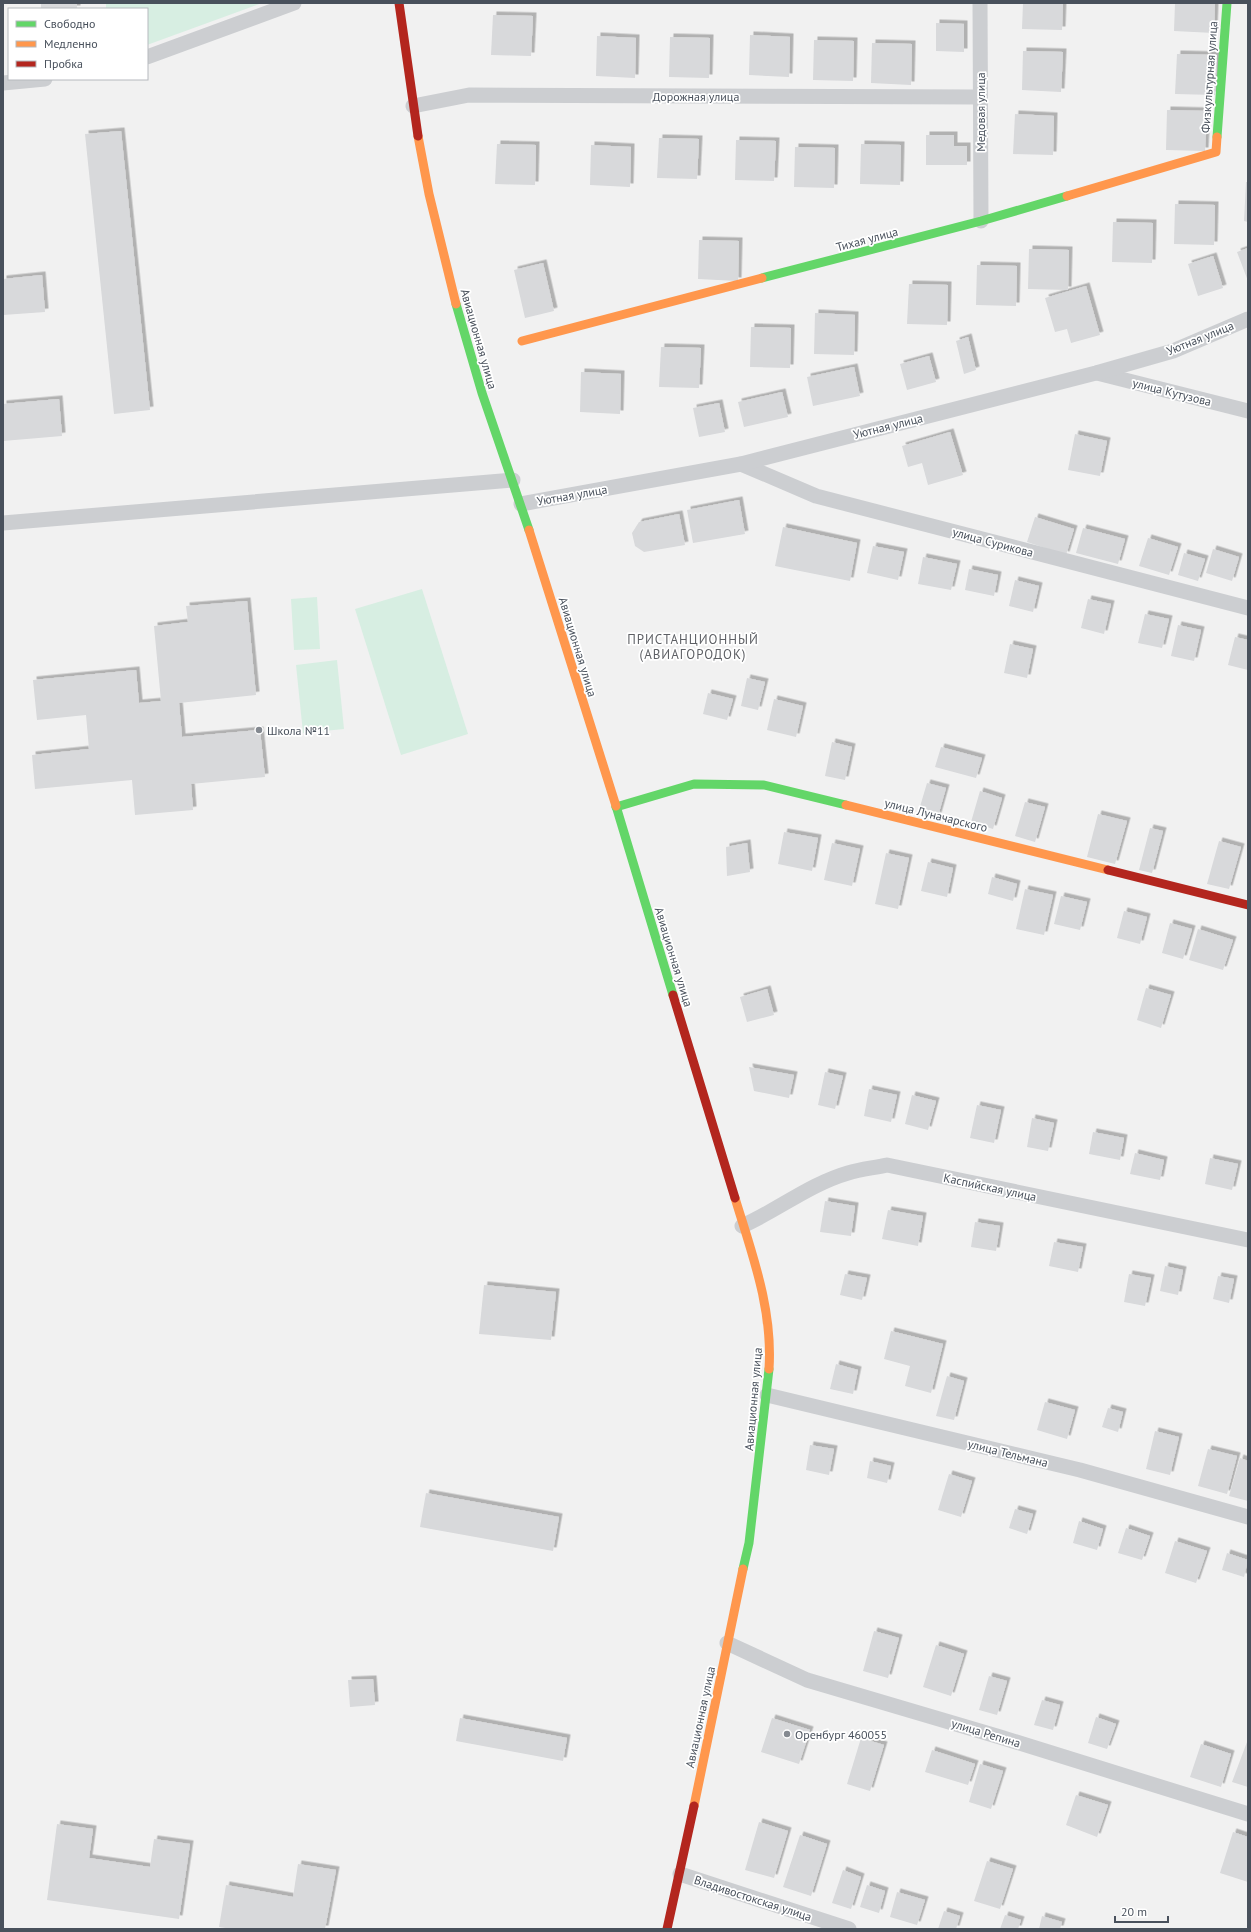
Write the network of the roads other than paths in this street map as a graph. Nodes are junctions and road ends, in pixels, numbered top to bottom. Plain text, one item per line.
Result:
1 (294, 3) edge
2 (399, 3) edge
3 (980, 3) edge
4 (1226, 3) edge
5 (148, 57) edge
6 (34, 80) edge
7 (3, 83) edge
8 (980, 97) junction
9 (413, 106) junction
10 (1216, 152) joint
11 (981, 221) junction
12 (1248, 319) edge
13 (522, 341) dead end
14 (1096, 373) junction
15 (1248, 411) edge
16 (741, 464) junction
17 (513, 480) junction
18 (521, 504) junction
19 (3, 523) edge
20 (1248, 608) edge
21 (616, 807) junction
22 (1248, 906) edge
23 (742, 1226) junction
24 (1248, 1240) edge
25 (767, 1395) junction
26 (1248, 1517) edge
27 (727, 1643) junction
28 (1248, 1814) edge
29 (680, 1874) junction
30 (667, 1929) edge
31 (849, 1929) edge

1 - 5 street
2 - 9 street, Авиационная улица
3 - 8 street, Медовая улица
4 - 10 street, Физкультурная улица
6 - 7 street
8 - 9 street, Дорожная улица
8 - 11 street, Медовая улица
9 - 17 street, Авиационная улица
10 - 11 street, Тихая улица
11 - 13 street, Тихая улица
12 - 14 street, Уютная улица
14 - 15 street, улица Кутузова
14 - 16 street, Уютная улица
16 - 18 street, Уютная улица
16 - 20 street, улица Сурикова
17 - 18 street, Авиационная улица
17 - 19 street
18 - 21 street, Авиационная улица
21 - 22 street, улица Луначарского
21 - 23 street, Авиационная улица
23 - 24 street, Каспийская улица
23 - 25 street, Авиационная улица
25 - 26 street, улица Тельмана
25 - 27 street, Авиационная улица
27 - 28 street, улица Репина
27 - 29 street, Авиационная улица
29 - 30 street, Авиационная улица
29 - 31 street, Владивостокская улица

